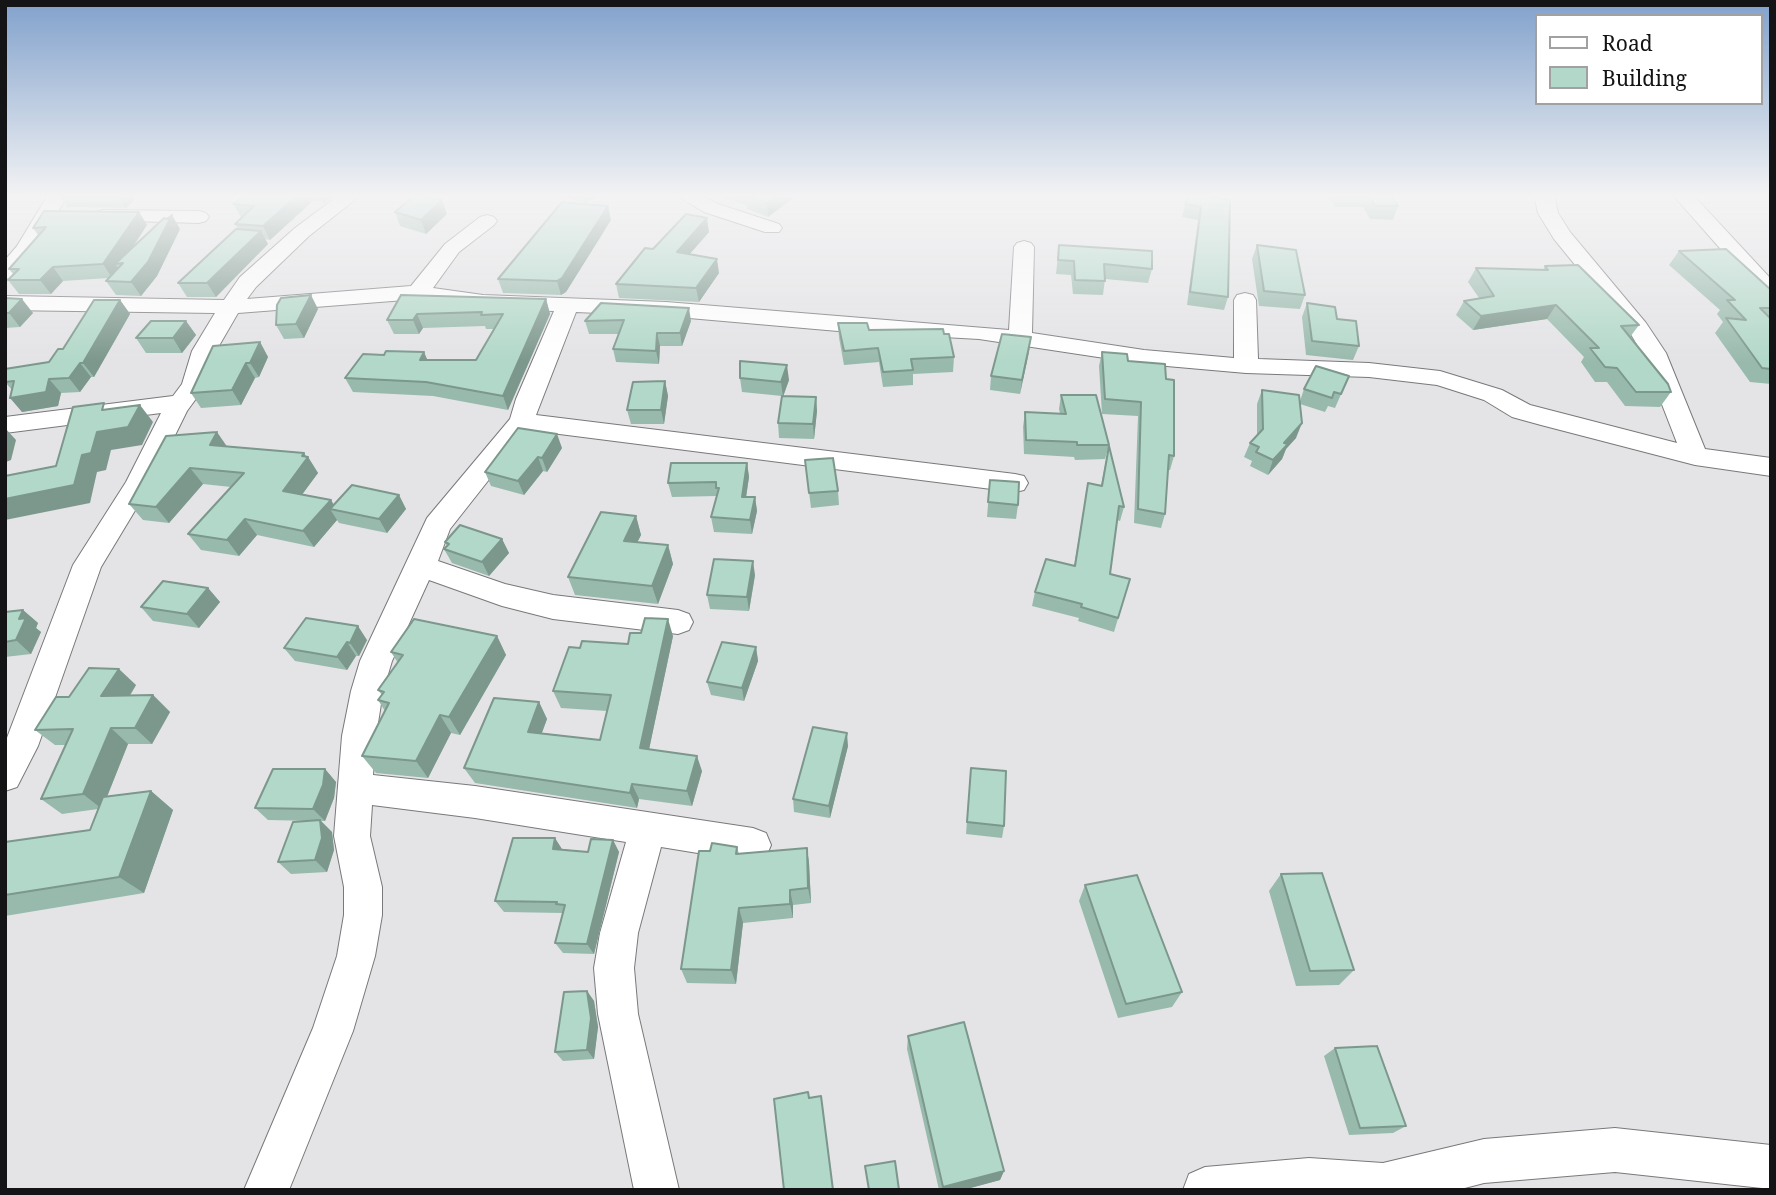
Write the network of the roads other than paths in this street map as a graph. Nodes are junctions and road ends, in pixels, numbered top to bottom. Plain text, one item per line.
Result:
1 (16, 250) edge
2 (282, 251) edge
3 (450, 251) edge
4 (1024, 251) edge
5 (1574, 251) edge
6 (1734, 251) edge
7 (5, 273) edge
8 (418, 292) junction
9 (1771, 292) edge
10 (1245, 300) dead end
11 (5, 303) edge
12 (568, 305) junction
13 (230, 307) junction
14 (1020, 337) junction
15 (1246, 366) junction
16 (181, 403) junction
17 (522, 421) junction
18 (5, 425) edge
19 (1695, 456) junction
20 (1771, 467) edge
21 (1015, 483) edge
22 (421, 566) junction
23 (678, 622) dead end
24 (5, 776) edge
25 (356, 788) junction
26 (649, 829) junction
27 (754, 845) dead end
28 (1771, 1167) edge
29 (266, 1190) edge
30 (657, 1190) edge
31 (1205, 1190) edge

1 - 7 street
2 - 13 street
3 - 8 street
4 - 14 street
5 - 19 street
6 - 9 street
8 - 12 street
8 - 13 street
10 - 15 street
11 - 13 street
12 - 14 street
12 - 17 street
13 - 16 street
14 - 15 street
15 - 19 street
16 - 18 street
16 - 24 street
17 - 21 street
17 - 22 street
19 - 20 street
22 - 23 street
22 - 25 street
25 - 26 street
25 - 29 street
26 - 27 street
26 - 30 street
28 - 31 street

